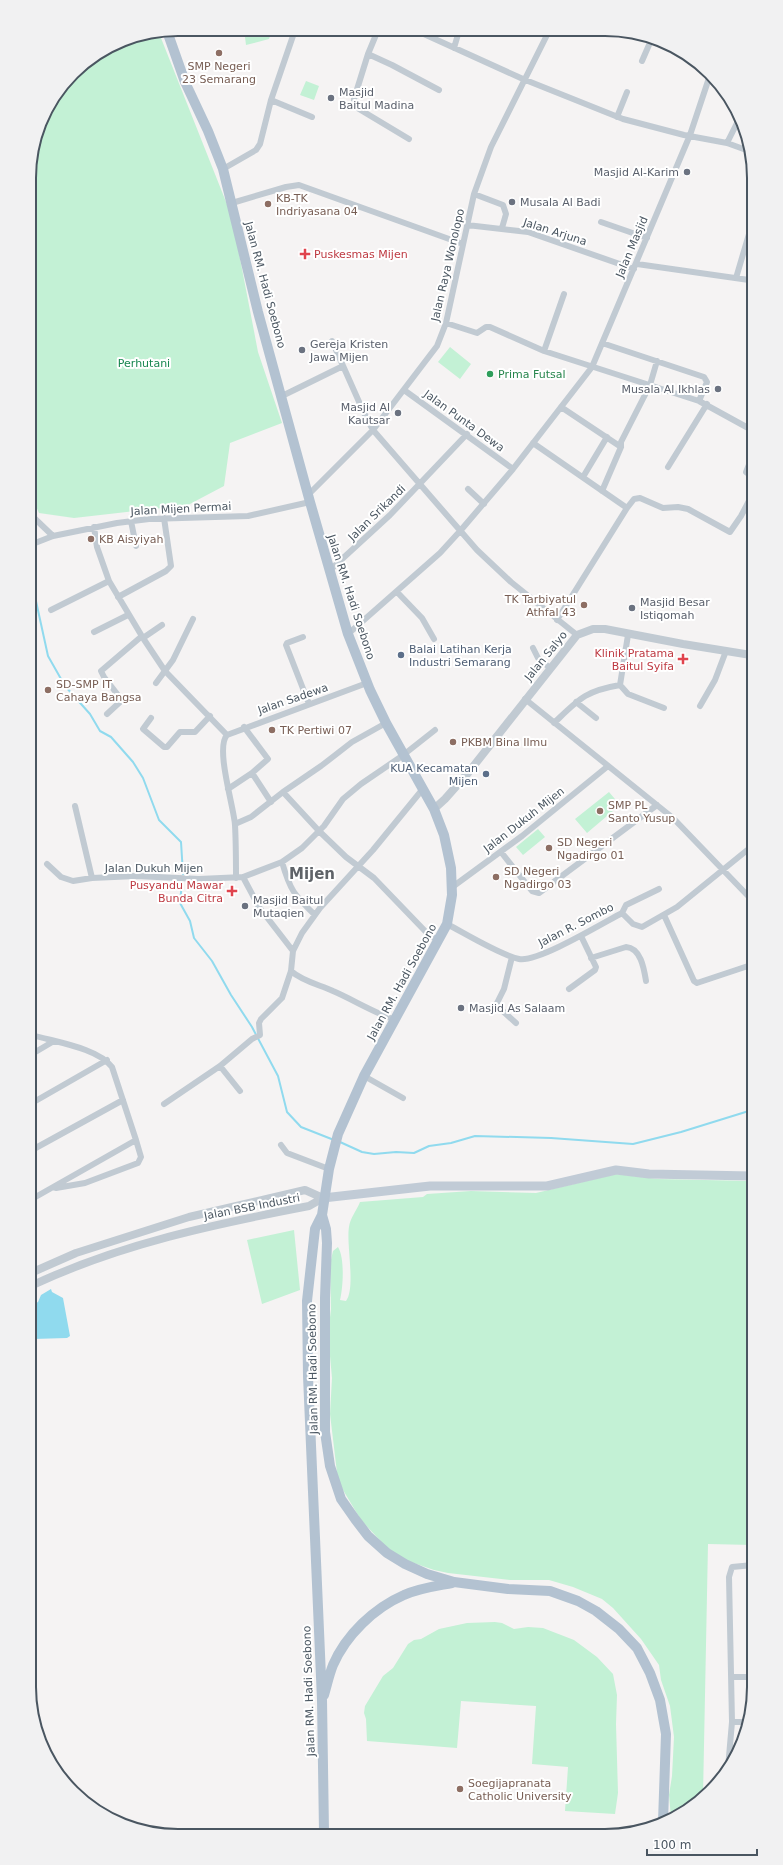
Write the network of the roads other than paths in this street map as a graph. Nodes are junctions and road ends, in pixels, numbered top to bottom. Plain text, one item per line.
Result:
1 (170, 36) edge
2 (293, 36) edge
3 (376, 36) edge
4 (428, 36) edge
5 (458, 36) edge
6 (545, 36) edge
7 (650, 44) edge
8 (454, 48) junction
9 (368, 54) junction
10 (642, 61) dead end
11 (523, 79) junction
12 (708, 81) edge
13 (439, 90) dead end
14 (627, 92) dead end
15 (271, 100) junction
16 (312, 117) dead end
17 (617, 117) junction
18 (736, 125) edge
19 (690, 135) junction
20 (409, 139) dead end
21 (727, 143) junction
22 (744, 149) edge
23 (223, 169) junction
24 (474, 194) junction
25 (232, 203) junction
26 (601, 222) dead end
27 (467, 225) junction
28 (502, 228) junction
29 (647, 238) junction
30 (747, 241) edge
31 (464, 244) junction
32 (635, 266) junction
33 (736, 278) junction
34 (747, 280) edge
35 (564, 294) dead end
36 (446, 323) junction
37 (332, 341) dead end
38 (602, 343) junction
39 (544, 352) junction
40 (657, 361) junction
41 (343, 366) junction
42 (592, 367) junction
43 (650, 385) junction
44 (404, 390) junction
45 (282, 396) junction
46 (698, 401) junction
47 (707, 404) junction
48 (561, 407) junction
49 (747, 427) edge
50 (373, 430) junction
51 (467, 434) junction
52 (607, 437) junction
53 (533, 443) junction
54 (622, 447) junction
55 (668, 467) dead end
56 (513, 469) junction
57 (583, 477) junction
58 (421, 485) junction
59 (468, 489) dead end
60 (602, 491) junction
61 (309, 498) junction
62 (484, 504) junction
63 (747, 505) edge
64 (627, 508) junction
65 (164, 518) junction
66 (36, 520) edge
67 (131, 521) junction
68 (94, 527) junction
69 (461, 530) junction
70 (53, 536) junction
71 (36, 543) edge
72 (136, 546) dead end
73 (329, 570) junction
74 (110, 581) junction
75 (396, 592) junction
76 (118, 597) junction
77 (51, 610) dead end
78 (128, 615) junction
79 (193, 619) dead end
80 (557, 620) junction
81 (162, 625) dead end
82 (94, 632) dead end
83 (348, 634) junction
84 (628, 634) junction
85 (577, 635) junction
86 (142, 637) junction
87 (303, 637) dead end
88 (434, 639) dead end
89 (533, 648) dead end
90 (726, 651) junction
91 (747, 654) edge
92 (550, 668) junction
93 (165, 671) junction
94 (156, 683) dead end
95 (367, 683) junction
96 (620, 685) junction
97 (525, 699) junction
98 (576, 702) junction
99 (309, 704) junction
100 (700, 706) dead end
101 (664, 708) dead end
102 (108, 714) dead end
103 (210, 716) junction
104 (151, 718) dead end
105 (596, 718) dead end
106 (386, 723) junction
107 (554, 723) junction
108 (244, 727) junction
109 (435, 730) dead end
110 (227, 734) junction
111 (402, 756) junction
112 (608, 766) junction
113 (252, 773) junction
114 (228, 789) junction
115 (422, 790) junction
116 (283, 792) junction
117 (271, 802) junction
118 (657, 805) junction
119 (75, 806) dead end
120 (434, 809) junction
121 (235, 824) junction
122 (319, 831) junction
123 (747, 850) edge
124 (501, 852) junction
125 (282, 862) junction
126 (47, 864) dead end
127 (358, 866) junction
128 (723, 869) junction
129 (243, 877) junction
130 (92, 878) junction
131 (236, 878) junction
132 (451, 888) junction
133 (659, 889) dead end
134 (747, 895) edge
135 (622, 912) junction
136 (315, 915) junction
137 (664, 915) junction
138 (447, 924) junction
139 (580, 936) junction
140 (439, 941) junction
141 (293, 951) junction
142 (512, 957) junction
143 (591, 958) junction
144 (747, 967) edge
145 (291, 971) junction
146 (646, 981) dead end
147 (569, 988) dead end
148 (396, 1020) junction
149 (516, 1023) dead end
150 (36, 1036) edge
151 (54, 1042) junction
152 (36, 1052) edge
153 (107, 1060) junction
154 (220, 1066) junction
155 (364, 1076) junction
156 (240, 1091) dead end
157 (403, 1098) dead end
158 (123, 1100) junction
159 (36, 1101) edge
160 (164, 1104) dead end
161 (136, 1140) junction
162 (281, 1146) dead end
163 (36, 1148) edge
164 (329, 1169) junction
165 (747, 1176) edge
166 (52, 1189) junction
167 (36, 1197) edge
168 (323, 1198) junction
169 (322, 1216) junction
170 (36, 1271) edge
171 (36, 1284) edge
172 (747, 1566) edge
173 (454, 1582) junction
174 (732, 1677) junction
175 (747, 1677) edge
176 (322, 1700) junction
177 (732, 1722) junction
178 (742, 1722) edge
179 (730, 1755) edge
180 (663, 1816) edge
181 (324, 1829) edge

1 - 23 main road, Jalan RM. Hadi Soebono
2 - 15 street
3 - 9 street
4 - 8 street
5 - 8 street
6 - 11 street, Jalan Raya Wonolopo
7 - 10 street
8 - 11 street
9 - 13 street
9 - 20 street
11 - 17 street
11 - 24 street, Jalan Raya Wonolopo
12 - 19 street, Jalan Masjid
14 - 17 street
15 - 16 street
15 - 23 street
17 - 19 street
18 - 21 street
19 - 21 street
19 - 29 street, Jalan Masjid
21 - 22 street
23 - 25 main road, Jalan RM. Hadi Soebono
24 - 27 street, Jalan Raya Wonolopo
24 - 28 street
25 - 31 street
25 - 45 main road, Jalan RM. Hadi Soebono
26 - 29 street
27 - 28 street, Jalan Arjuna
27 - 31 street, Jalan Raya Wonolopo
28 - 32 street, Jalan Arjuna
29 - 32 street, Jalan Masjid
30 - 33 street
31 - 36 street, Jalan Raya Wonolopo
32 - 33 street, Jalan Arjuna
32 - 38 street, Jalan Masjid
33 - 34 street, Jalan Arjuna
35 - 39 street
36 - 39 street
36 - 44 street, Jalan Raya Wonolopo
37 - 41 street
38 - 40 street
38 - 42 street, Jalan Masjid
39 - 42 street
40 - 43 street
40 - 46 street
41 - 45 street
41 - 50 street
42 - 43 street
42 - 48 street, Jalan Masjid
43 - 46 street
43 - 54 street
44 - 50 street, Jalan Raya Wonolopo
44 - 51 street, Jalan Punta Dewa
45 - 61 main road, Jalan RM. Hadi Soebono
46 - 47 street
47 - 49 street
47 - 55 street
48 - 52 street
48 - 53 street, Jalan Masjid
50 - 58 street
50 - 61 street, Jalan Raya Wonolopo
51 - 56 street, Jalan Punta Dewa
51 - 58 street, Jalan Srikandi
52 - 54 street
52 - 57 street
53 - 56 street, Jalan Masjid
53 - 57 street
54 - 60 street
56 - 62 street, Jalan Masjid
57 - 60 street
58 - 69 street
58 - 73 street, Jalan Srikandi
59 - 62 street
60 - 64 street
61 - 65 street, Jalan Mijen Permai
61 - 73 main road, Jalan RM. Hadi Soebono
62 - 69 street, Jalan Masjid
63 - 64 street
64 - 80 street
65 - 67 street, Jalan Mijen Permai
65 - 76 street
66 - 70 street
67 - 68 street, Jalan Mijen Permai
67 - 72 street
68 - 70 street, Jalan Mijen Permai
68 - 74 street
69 - 75 street, Jalan Masjid
69 - 80 street
70 - 71 street, Jalan Mijen Permai
73 - 83 main road, Jalan RM. Hadi Soebono
74 - 76 street
74 - 77 street
75 - 83 street, Jalan Masjid
75 - 88 street
76 - 78 street
78 - 82 street
78 - 86 street
79 - 93 street
80 - 85 street
81 - 86 street
83 - 95 main road, Jalan RM. Hadi Soebono
84 - 85 street, Jalan Salyo
84 - 90 street, Jalan Salyo
84 - 96 street
85 - 92 street, Jalan Salyo
86 - 93 street
86 - 102 street
87 - 99 street
89 - 92 street
90 - 91 street, Jalan Salyo
90 - 100 street
92 - 97 street, Jalan Salyo
93 - 94 street
93 - 103 street
95 - 99 street, Jalan Sadewa
95 - 106 main road, Jalan RM. Hadi Soebono
96 - 98 street
96 - 101 street
97 - 107 street
97 - 120 street, Jalan Salyo
98 - 105 street
98 - 107 street
99 - 108 street, Jalan Sadewa
103 - 104 street
103 - 110 street
106 - 111 main road, Jalan RM. Hadi Soebono
106 - 116 street
107 - 112 street
108 - 110 street, Jalan Sadewa
108 - 113 street
109 - 111 street, Jalan Dukuh Mijen
110 - 114 street
111 - 115 main road, Jalan RM. Hadi Soebono
111 - 122 street, Jalan Dukuh Mijen
112 - 118 street
112 - 124 street, Jalan Dukuh Mijen
113 - 114 street
113 - 117 street
114 - 121 street
115 - 120 main road, Jalan RM. Hadi Soebono
115 - 127 street
116 - 117 street
116 - 122 street
117 - 121 street
118 - 124 street
118 - 128 street
119 - 130 street
120 - 132 main road, Jalan RM. Hadi Soebono
121 - 131 street
122 - 125 street, Jalan Dukuh Mijen
122 - 127 street
123 - 128 street
124 - 132 street, Jalan Dukuh Mijen
125 - 129 street, Jalan Dukuh Mijen
125 - 136 street
126 - 130 street, Jalan Dukuh Mijen
127 - 136 street
127 - 140 street
128 - 134 street
128 - 137 street, Jalan R. Sombo
129 - 131 street, Jalan Dukuh Mijen
129 - 141 street
130 - 131 street, Jalan Dukuh Mijen
132 - 138 main road, Jalan RM. Hadi Soebono
133 - 135 street
135 - 137 street, Jalan R. Sombo
135 - 139 street, Jalan R. Sombo
136 - 141 street
137 - 144 street
138 - 140 main road, Jalan RM. Hadi Soebono
138 - 142 street, Jalan R. Sombo
139 - 142 street, Jalan R. Sombo
139 - 143 street
140 - 148 main road, Jalan RM. Hadi Soebono
141 - 145 street
142 - 149 street
143 - 146 street
143 - 147 street
145 - 148 street
145 - 154 street
148 - 155 main road, Jalan RM. Hadi Soebono
150 - 151 street
151 - 152 street
151 - 153 street
153 - 158 street
153 - 159 street
154 - 156 street
154 - 160 street
155 - 157 street
155 - 164 main road, Jalan RM. Hadi Soebono
158 - 161 street
158 - 163 street
161 - 166 street
161 - 166 street
162 - 164 street
164 - 168 main road, Jalan RM. Hadi Soebono
165 - 168 main road
166 - 167 street
168 - 169 main road, Jalan RM. Hadi Soebono
168 - 170 street, Jalan BSB Industri
168 - 171 street, Jalan BSB Industri
169 - 173 main road, Jalan RM. Hadi Soebono
169 - 176 main road, Jalan RM. Hadi Soebono
172 - 174 street
173 - 176 main road
173 - 180 main road, Jalan RM. Hadi Soebono
174 - 175 street
174 - 177 street
176 - 181 main road, Jalan RM. Hadi Soebono
177 - 178 street
177 - 179 street

